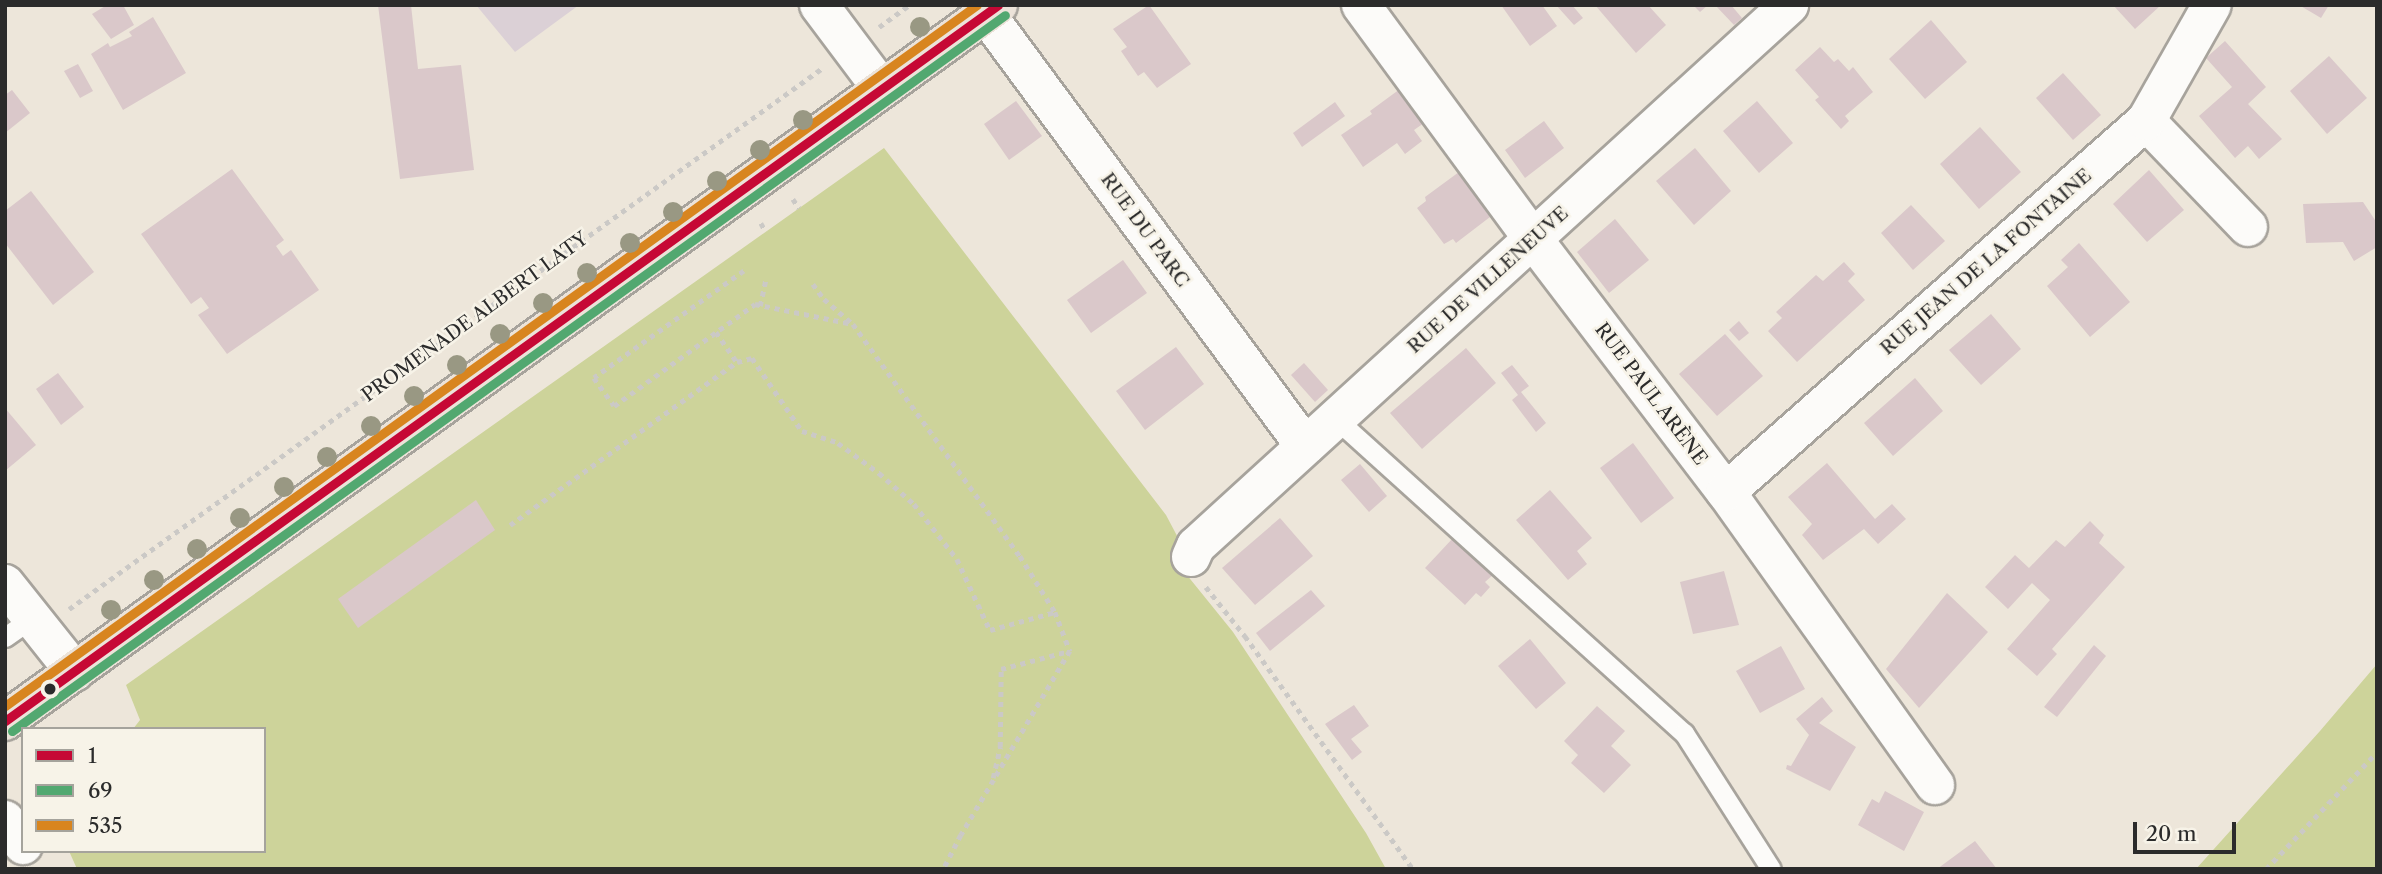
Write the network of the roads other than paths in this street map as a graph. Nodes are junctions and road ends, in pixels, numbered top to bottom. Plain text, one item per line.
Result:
1 (819, 5) edge
2 (1361, 5) edge
3 (2213, 5) edge
4 (992, 10) edge
5 (1770, 11) edge
6 (881, 88) junction
7 (2146, 121) junction
8 (2248, 227) dead end
9 (1532, 239) junction
10 (1335, 418) junction
11 (1305, 446) junction
12 (1726, 492) junction
13 (1191, 557) road end
14 (5, 584) edge
15 (26, 628) edge
16 (75, 672) junction
17 (5, 721) edge
18 (1936, 785) dead end
19 (5, 820) edge
20 (21, 842) edge
21 (28, 853) edge
22 (39, 869) edge
23 (1771, 869) edge

1 - 6 street
2 - 9 street, RUE PAUL ARÈNE
3 - 7 street, RUE JEAN DE LA FONTAINE
4 - 6 main road
4 - 11 street, RUE DU PARC
5 - 9 street, RUE DE VILLENEUVE
6 - 16 main road
7 - 8 street
7 - 12 street, RUE JEAN DE LA FONTAINE
9 - 10 street, RUE DE VILLENEUVE
9 - 12 street, RUE PAUL ARÈNE
10 - 11 street, RUE DE VILLENEUVE
10 - 23 lane
11 - 13 street, RUE DE VILLENEUVE
12 - 18 street, RUE PAUL ARÈNE
14 - 15 street
15 - 16 street
16 - 17 main road
19 - 20 street
21 - 22 street

